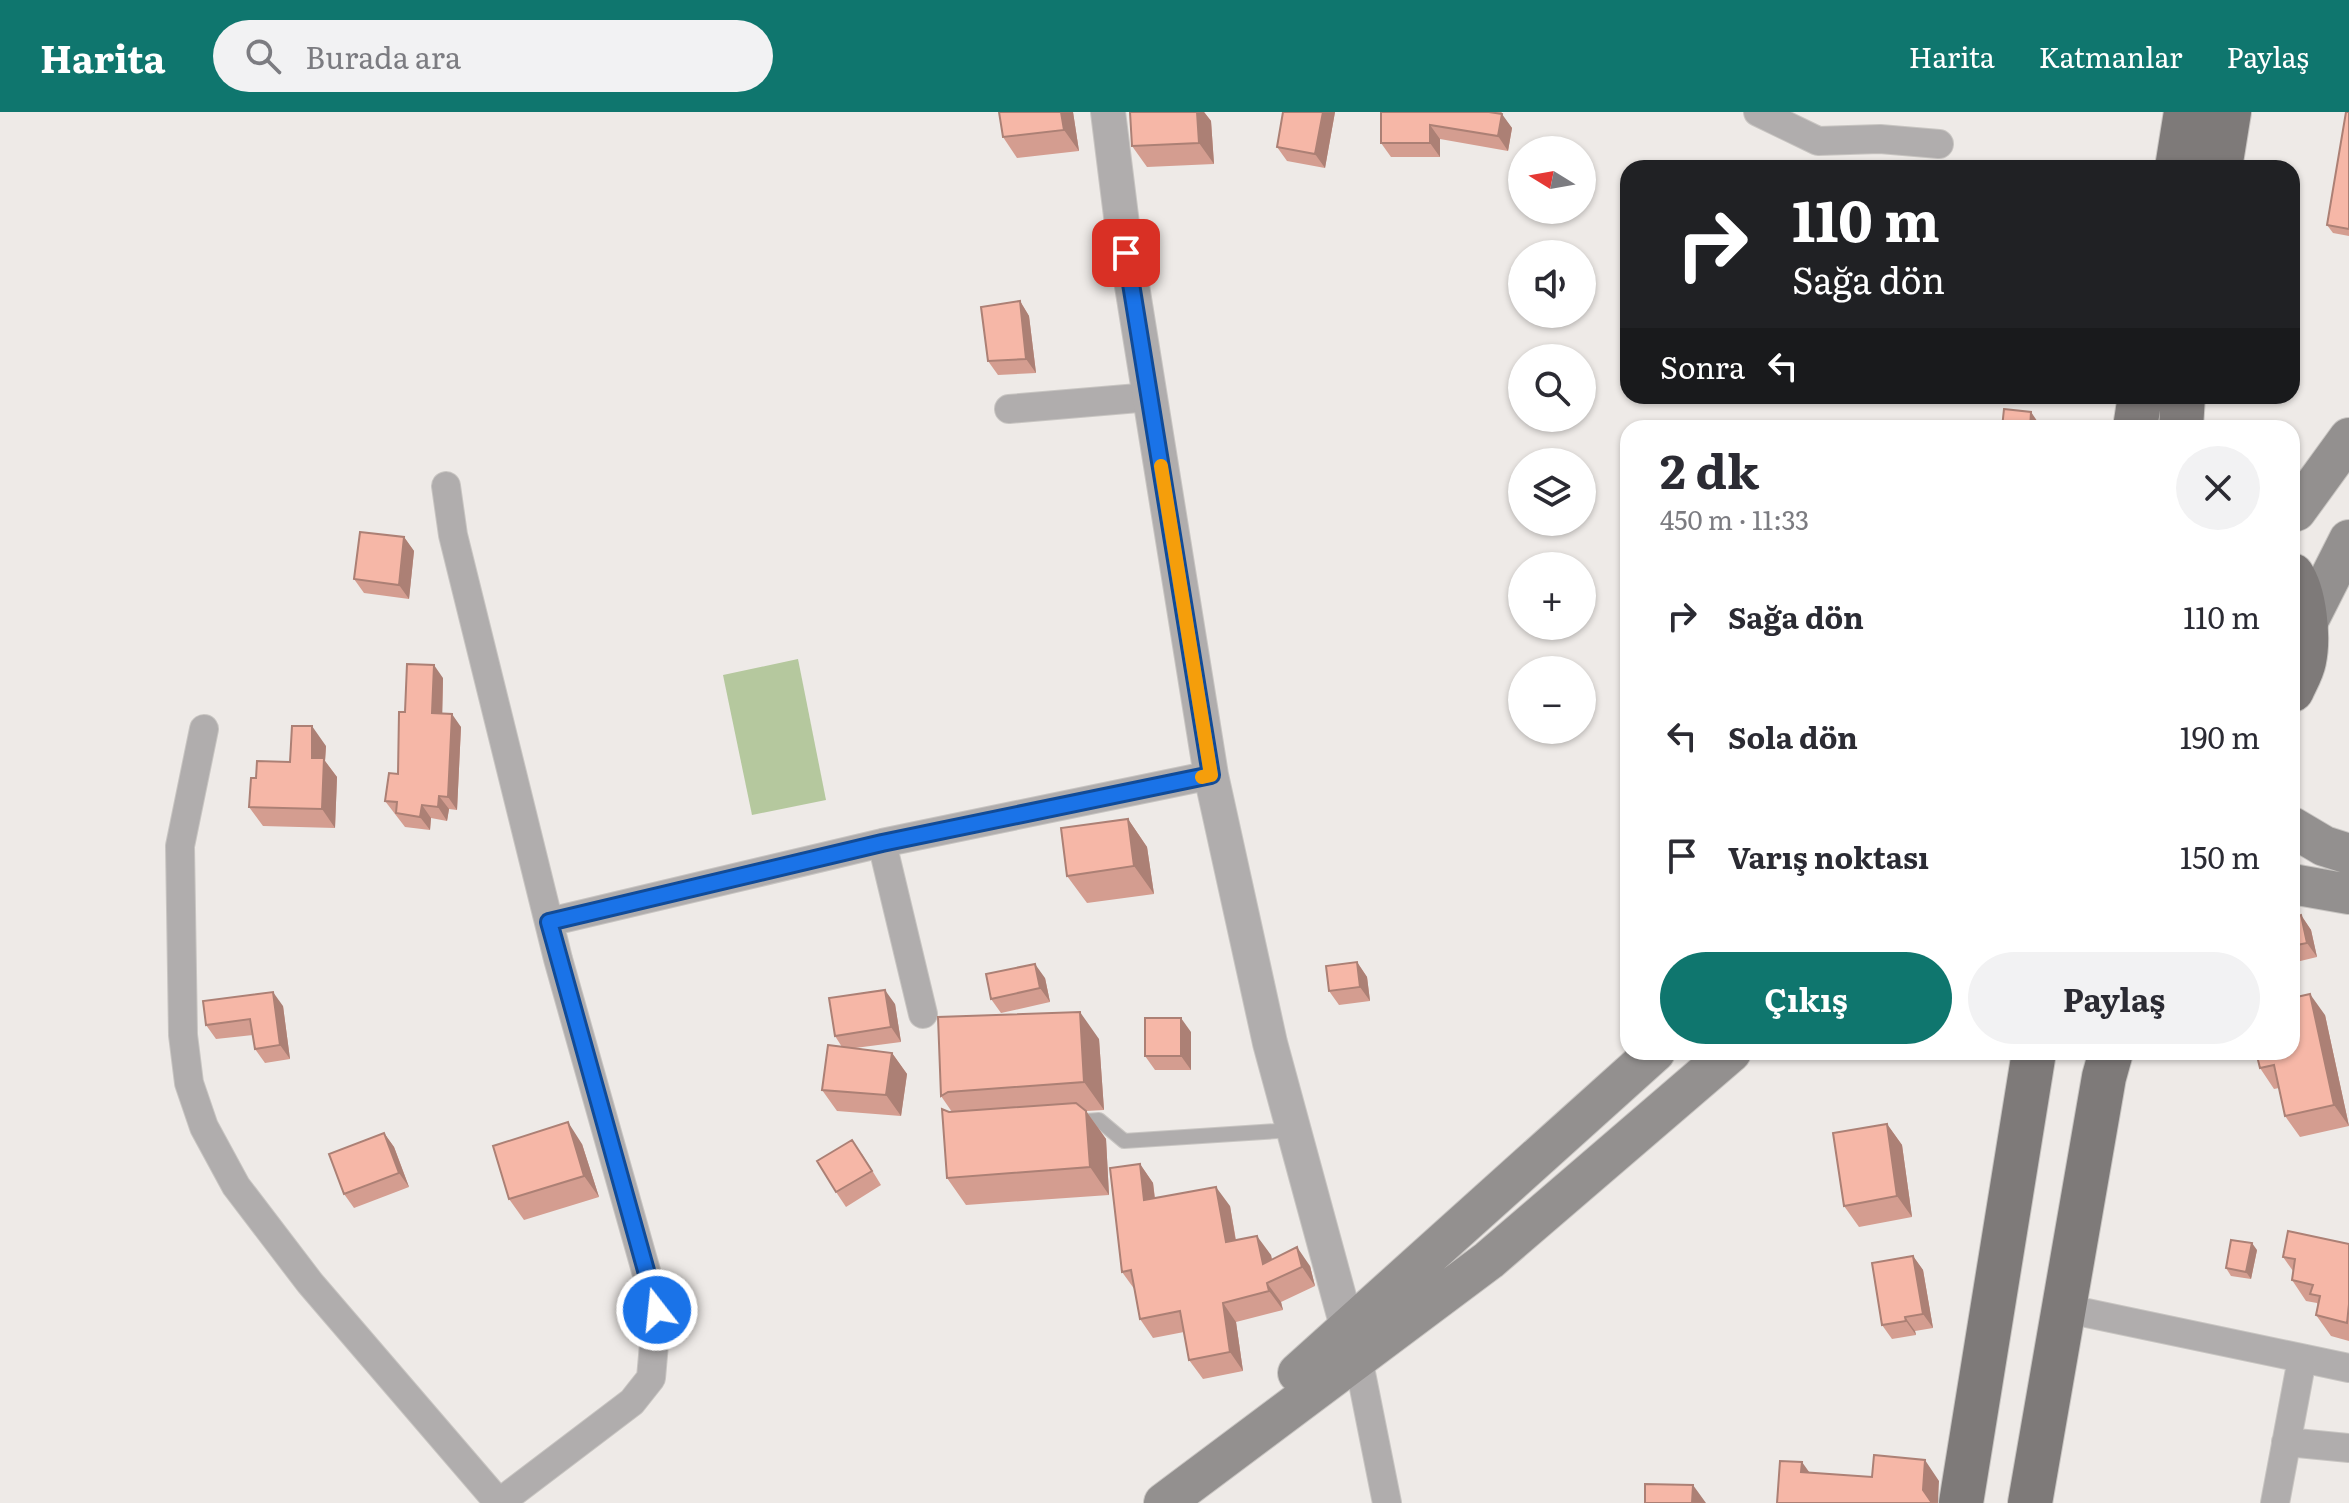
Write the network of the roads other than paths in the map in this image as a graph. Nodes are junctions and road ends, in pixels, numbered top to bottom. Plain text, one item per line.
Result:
1 (1108, 112) edge
2 (1758, 112) edge
3 (2186, 112) edge
4 (2229, 112) edge
5 (1939, 144) dead end
6 (2178, 160) edge
7 (2221, 160) edge
8 (1150, 397) junction
9 (1009, 409) dead end
10 (2349, 438) edge
11 (446, 486) dead end
12 (2300, 505) edge
13 (2349, 540) edge
14 (2300, 603) edge
15 (2304, 629) junction
16 (2300, 672) edge
17 (204, 729) dead end
18 (1211, 775) junction
19 (2300, 832) edge
20 (882, 843) junction
21 (2349, 854) edge
22 (2300, 885) edge
23 (2349, 894) edge
24 (549, 922) junction
25 (923, 1014) dead end
26 (1647, 1060) edge
27 (1722, 1060) edge
28 (2033, 1060) edge
29 (2110, 1060) edge
30 (1055, 1123) edge
31 (1293, 1130) junction
32 (2063, 1308) junction
33 (1353, 1344) junction
34 (2302, 1359) junction
35 (2349, 1368) edge
36 (2286, 1442) junction
37 (2349, 1448) edge
38 (499, 1503) edge
39 (1150, 1503) edge
40 (1164, 1503) edge
41 (1387, 1503) edge
42 (1961, 1503) edge
43 (2030, 1503) edge
44 (2275, 1503) edge

1 - 8 street
2 - 5 street
3 - 6 main road
4 - 7 main road
8 - 9 street
8 - 18 street
10 - 12 main road
11 - 24 street
13 - 15 main road
14 - 15 main road
15 - 16 main road
17 - 38 street
18 - 20 street
18 - 31 street
19 - 21 main road
20 - 24 street
20 - 25 street
22 - 23 main road
24 - 38 street
26 - 33 main road
27 - 33 main road
28 - 42 main road
29 - 32 main road
30 - 31 lane
31 - 33 street
32 - 34 street
32 - 43 main road
33 - 39 main road
33 - 40 main road
33 - 41 street
34 - 35 street
34 - 36 street
36 - 37 street
36 - 44 street

